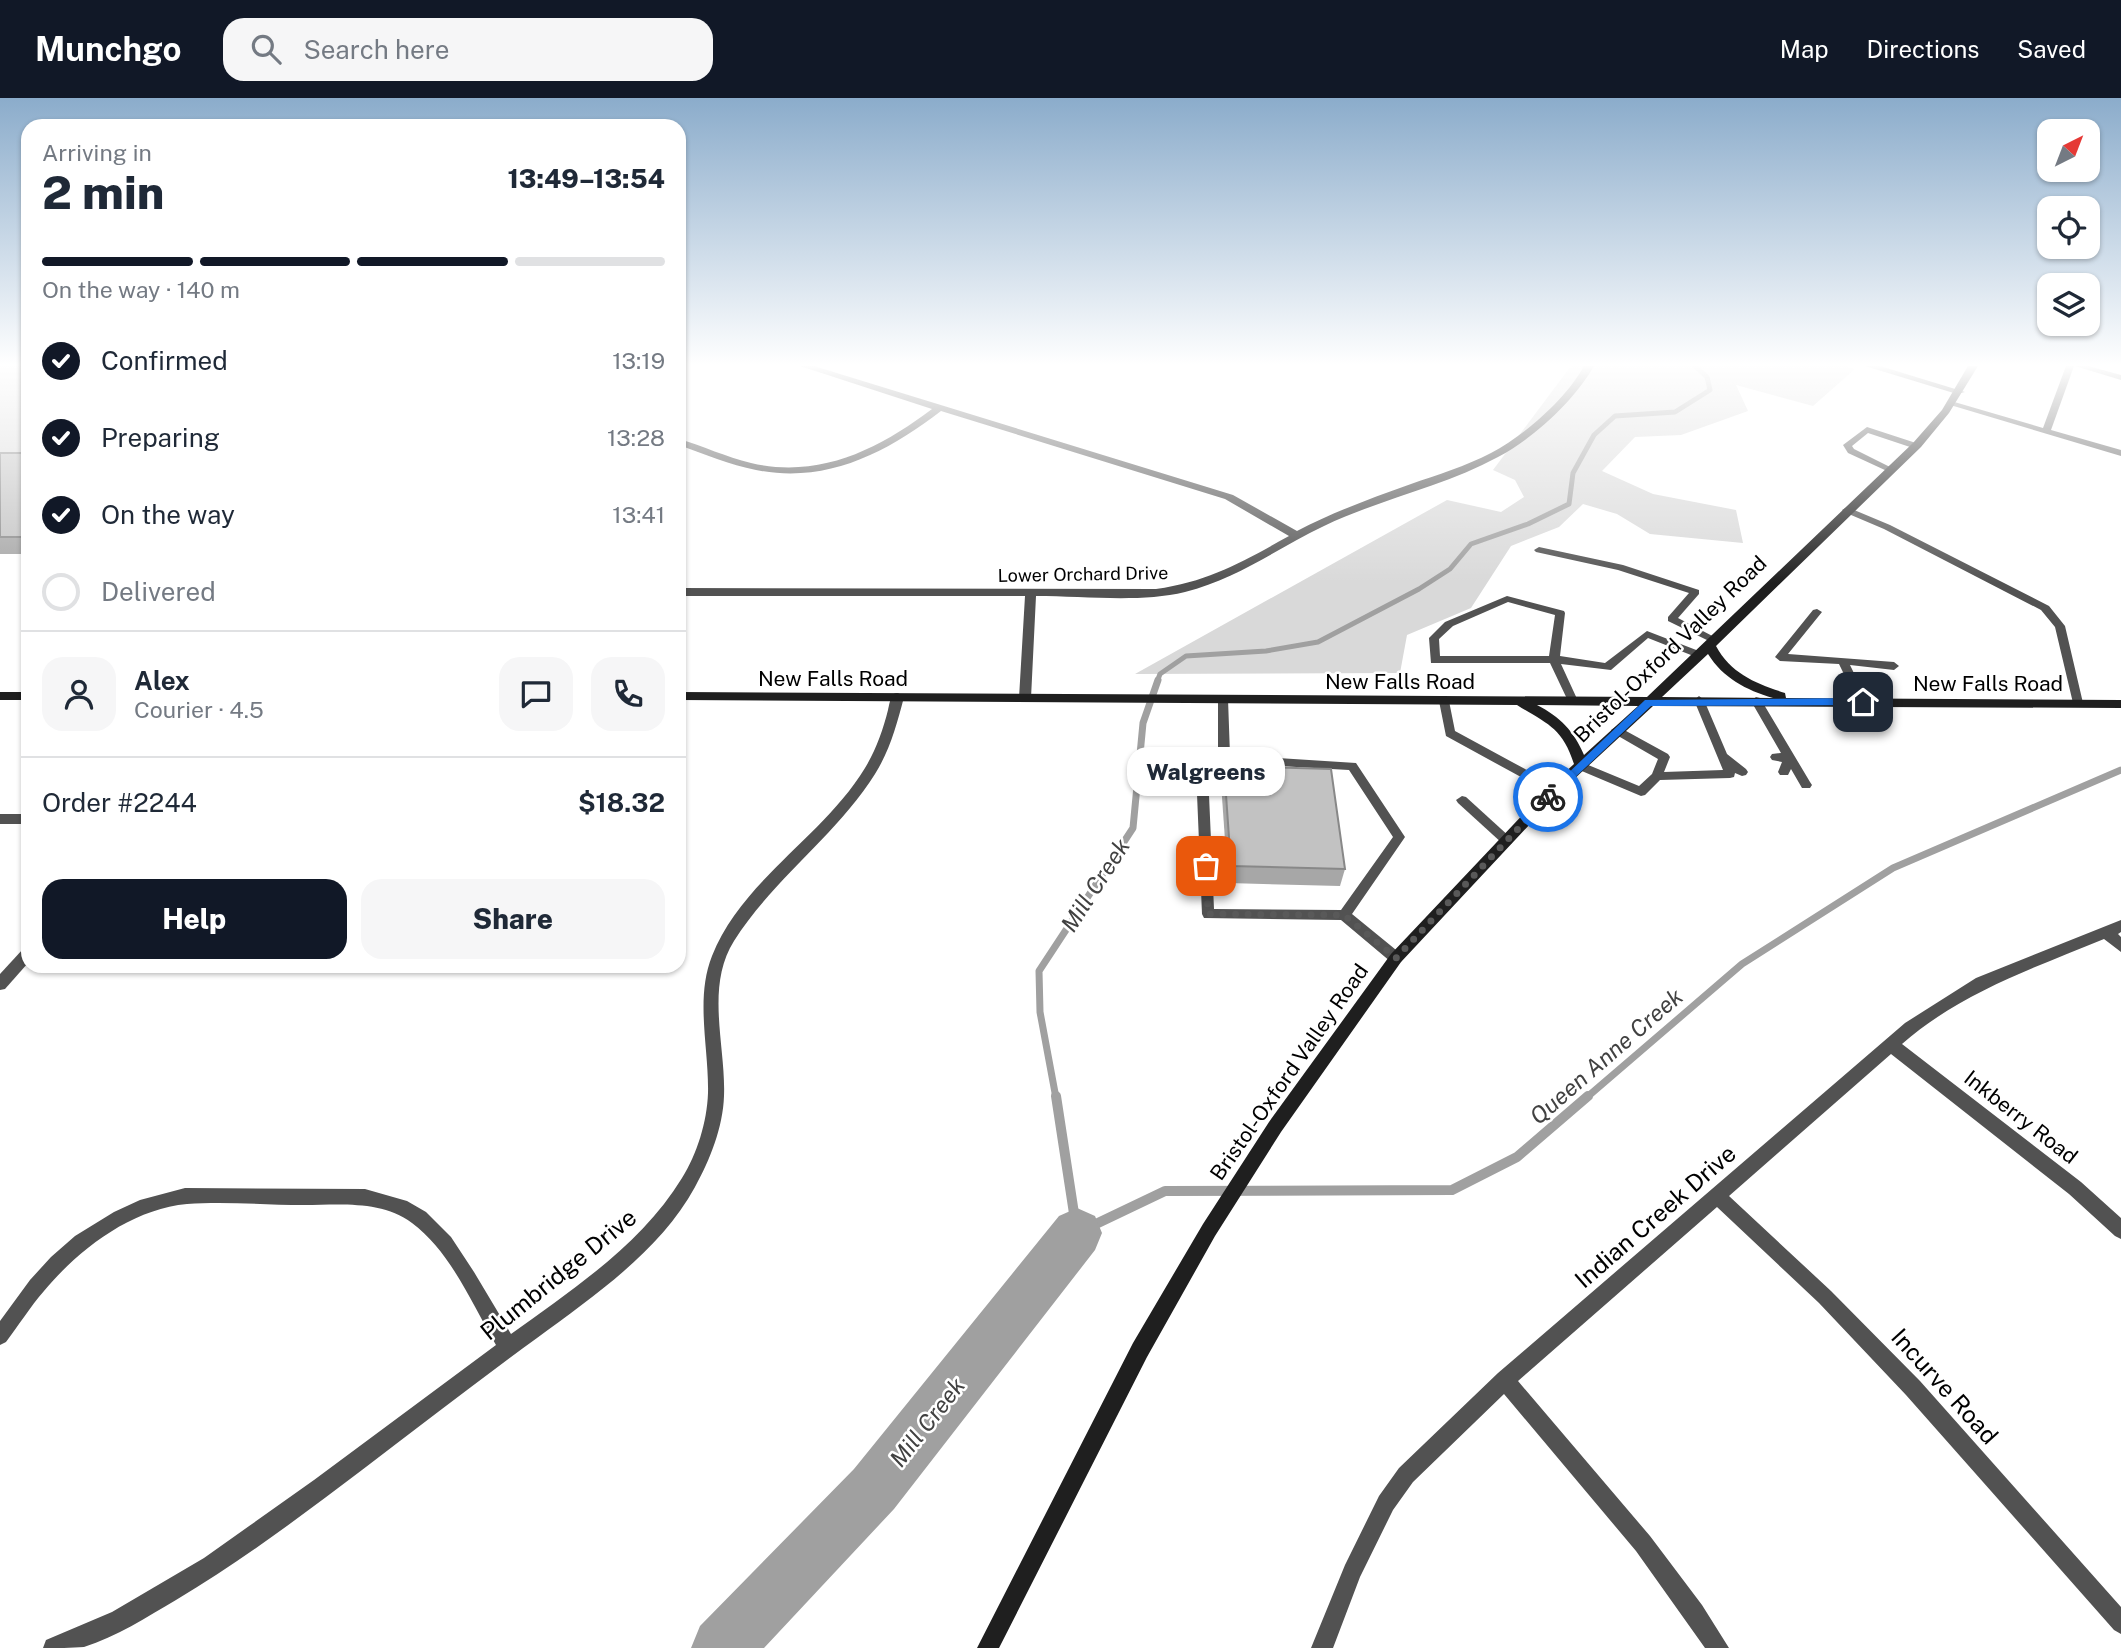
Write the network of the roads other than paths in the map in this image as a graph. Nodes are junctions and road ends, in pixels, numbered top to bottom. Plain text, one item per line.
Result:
1 (901, 438) edge
2 (1041, 438) edge
3 (1518, 438) edge
4 (1856, 438) edge
5 (1893, 438) edge
6 (1922, 438) edge
7 (2071, 438) edge
8 (686, 444) edge
9 (1916, 446) junction
10 (2121, 453) edge
11 (1889, 469) junction
12 (1847, 510) junction
13 (1297, 536) junction
14 (1539, 550) dead end
15 (686, 592) edge
16 (1031, 592) junction
17 (1817, 612) dead end
18 (1712, 643) junction
19 (1700, 655) junction
20 (1554, 659) junction
21 (1843, 661) junction
22 (1894, 666) dead end
23 (0, 696) edge
24 (21, 696) edge
25 (686, 696) edge
26 (898, 697) junction
27 (1025, 698) junction
28 (1223, 699) junction
29 (1699, 700) junction
30 (1444, 701) junction
31 (1517, 701) junction
32 (1573, 701) junction
33 (1756, 701) junction
34 (1802, 701) junction
35 (1649, 702) junction
36 (1863, 702) junction
37 (2078, 703) junction
38 (2121, 704) edge
39 (1617, 730) junction
40 (1771, 745) dead end
41 (1726, 752) junction
42 (1776, 757) dead end
43 (1789, 758) junction
44 (1224, 759) junction
45 (1581, 766) junction
46 (1202, 770) joint
47 (1742, 772) dead end
48 (1784, 772) dead end
49 (1657, 776) junction
50 (1806, 785) dead end
51 (1554, 790) junction
52 (1462, 800) dead end
53 (0, 819) edge
54 (21, 819) edge
55 (1507, 841) junction
56 (1208, 914) joint
57 (1344, 915) junction
58 (2113, 928) edge
59 (2121, 946) edge
60 (1396, 958) junction
61 (21, 961) edge
62 (0, 984) edge
63 (1890, 1044) junction
64 (1717, 1196) junction
65 (2121, 1230) edge
66 (0, 1336) edge
67 (508, 1347) junction
68 (1505, 1380) junction
69 (2121, 1623) edge
70 (54, 1648) edge
71 (988, 1648) edge
72 (1322, 1648) edge
73 (1718, 1648) edge

1 - 8 street
2 - 13 street
3 - 13 street, Lower Orchard Drive
4 - 11 lane
5 - 9 lane
6 - 9 main road, Bristol-Oxford Valley Road
7 - 10 lane
9 - 11 main road, Bristol-Oxford Valley Road
11 - 12 main road, Bristol-Oxford Valley Road
12 - 18 main road, Bristol-Oxford Valley Road
12 - 37 lane
13 - 16 street, Lower Orchard Drive
14 - 18 lane
15 - 16 street, Lower Orchard Drive
16 - 27 street
17 - 21 lane
18 - 19 main road, Bristol-Oxford Valley Road
18 - 34 main road
19 - 20 lane
19 - 35 main road, Bristol-Oxford Valley Road
20 - 20 lane
20 - 32 lane
21 - 22 lane
21 - 36 lane
23 - 24 main road
25 - 26 main road, New Falls Road
26 - 27 main road, New Falls Road
26 - 67 street, Plumbridge Drive
27 - 28 main road, New Falls Road
28 - 30 main road, New Falls Road
28 - 44 lane
29 - 33 main road, New Falls Road
29 - 35 main road, New Falls Road
29 - 41 lane
30 - 31 main road, New Falls Road
30 - 51 lane
31 - 32 main road, New Falls Road
31 - 45 main road
32 - 35 main road, New Falls Road
33 - 34 main road, New Falls Road
33 - 43 lane
34 - 36 main road, New Falls Road
35 - 39 main road, Bristol-Oxford Valley Road
36 - 37 main road, New Falls Road
37 - 38 main road, New Falls Road
39 - 45 main road, Bristol-Oxford Valley Road
39 - 49 lane
40 - 43 lane
41 - 47 lane
41 - 49 lane
42 - 43 lane
43 - 48 lane
43 - 50 lane
44 - 46 lane
44 - 57 lane
45 - 49 lane
45 - 51 main road, Bristol-Oxford Valley Road
46 - 56 lane
51 - 55 main road, Bristol-Oxford Valley Road
52 - 55 lane
53 - 54 street
55 - 60 main road, Bristol-Oxford Valley Road
56 - 57 lane
57 - 60 lane
58 - 59 street
58 - 63 street, Indian Creek Drive
60 - 71 main road, Bristol-Oxford Valley Road
61 - 62 street
63 - 64 street, Indian Creek Drive
63 - 65 street, Inkberry Road
64 - 68 street, Indian Creek Drive
64 - 69 street, Incurve Road
66 - 67 street
67 - 70 street, Plumbridge Drive
68 - 72 street, Indian Creek Drive
68 - 73 street

